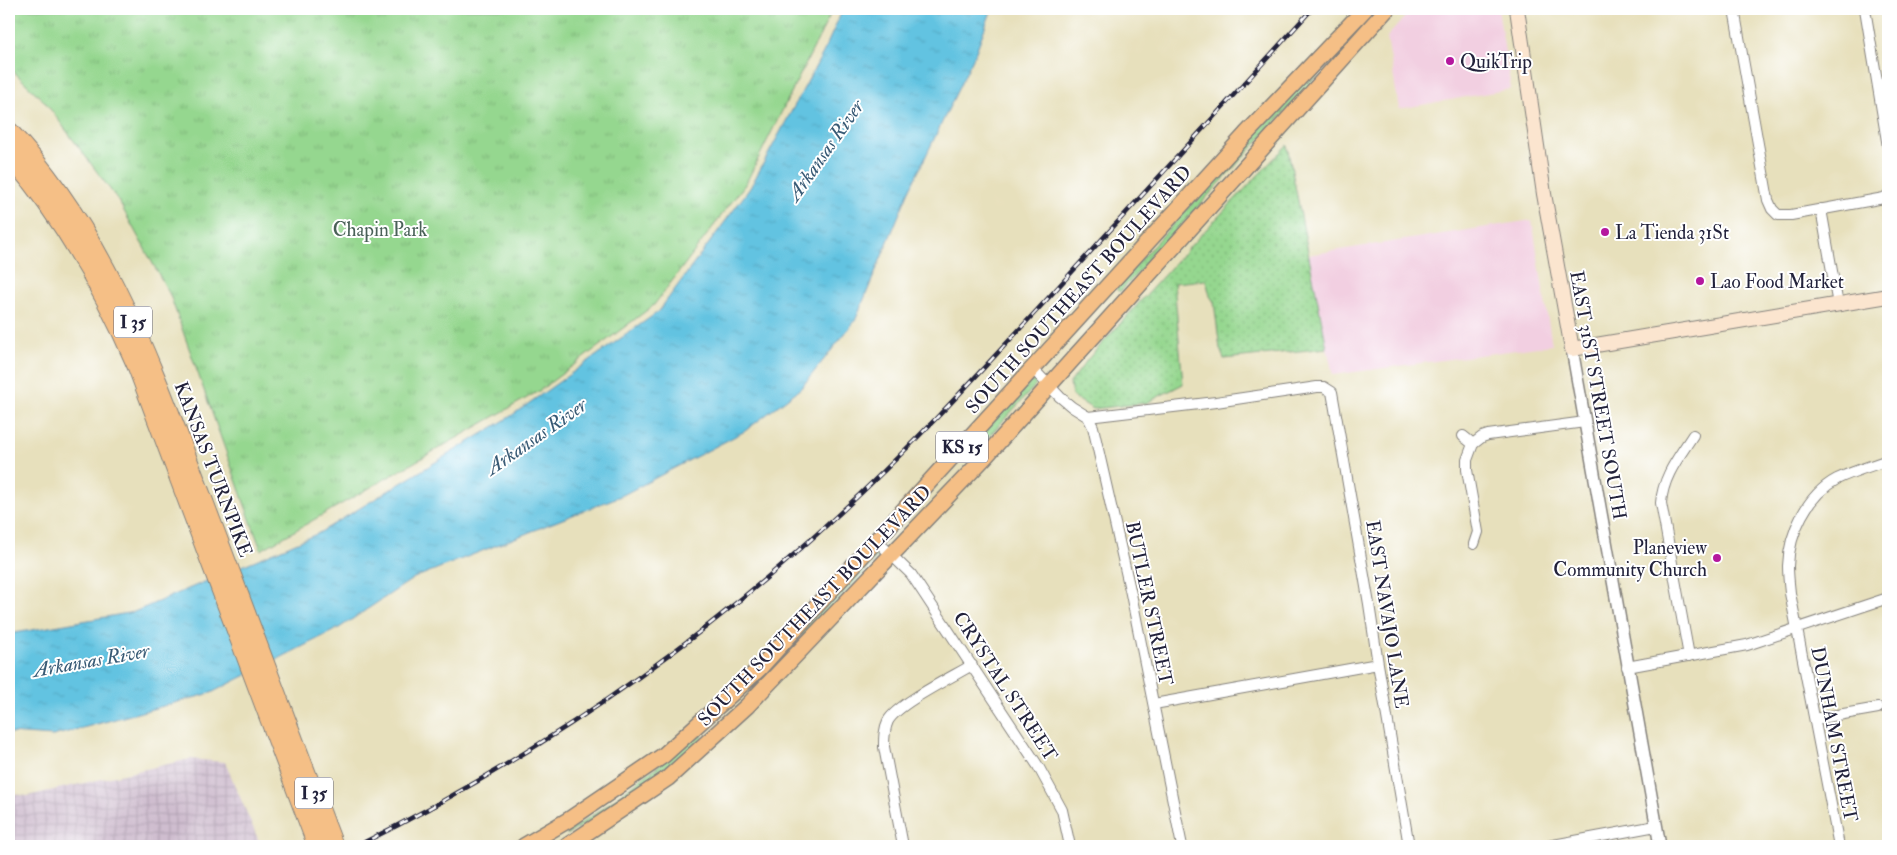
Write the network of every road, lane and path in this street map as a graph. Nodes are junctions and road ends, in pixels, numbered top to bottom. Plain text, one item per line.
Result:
1 (1365, 9) edge
2 (1386, 9) edge
3 (1517, 9) edge
4 (1734, 9) edge
5 (1865, 9) edge
6 (9, 131) edge
7 (1888, 146) edge
8 (9, 154) edge
9 (1888, 196) edge
10 (1821, 209) junction
11 (1888, 296) edge
12 (1838, 305) junction
13 (1572, 349) junction
14 (1033, 369) junction
15 (1049, 386) junction
16 (1088, 417) junction
17 (1585, 422) junction
18 (1693, 435) dead end
19 (1463, 436) dead end
20 (1473, 444) junction
21 (1888, 460) edge
22 (210, 540) junction
23 (877, 542) junction
24 (1474, 544) dead end
25 (893, 555) junction
26 (1888, 598) edge
27 (1797, 628) junction
28 (1689, 656) junction
29 (1378, 664) junction
30 (972, 666) junction
31 (1628, 667) junction
32 (1154, 704) junction
33 (1878, 708) dead end
34 (1815, 719) junction
35 (287, 743) junction
36 (1656, 826) junction
37 (317, 846) edge
38 (334, 846) edge
39 (524, 846) edge
40 (567, 846) edge
41 (903, 846) edge
42 (1070, 846) edge
43 (1182, 846) edge
44 (1409, 846) edge
45 (1548, 846) edge
46 (1660, 846) edge
47 (1839, 846) edge

1 - 14 main road, SOUTH SOUTHEAST BOULEVARD / KS 15
2 - 15 main road, SOUTH SOUTHEAST BOULEVARD / KS 15
3 - 13 main road, EAST 31ST STREET SOUTH
4 - 10 street
5 - 7 street
6 - 22 highway, KANSAS TURNPIKE / I 35
8 - 22 highway, KANSAS TURNPIKE / I 35
9 - 10 street
10 - 12 street
11 - 12 main road
12 - 13 main road
13 - 17 street, EAST 31ST STREET SOUTH
14 - 15 street
14 - 23 main road, SOUTH SOUTHEAST BOULEVARD / KS 15
15 - 16 street
15 - 25 main road, SOUTH SOUTHEAST BOULEVARD / KS 15
16 - 29 street, EAST NAVAJO LANE
16 - 32 street, BUTLER STREET
17 - 20 street
17 - 31 street, EAST 31ST STREET SOUTH
18 - 28 street
19 - 20 street
20 - 24 street
21 - 27 street, DUNHAM STREET
22 - 35 highway, KANSAS TURNPIKE / I 35
23 - 25 street, CRYSTAL STREET
23 - 39 main road, SOUTH SOUTHEAST BOULEVARD / KS 15
25 - 30 street, CRYSTAL STREET
25 - 40 main road, SOUTH SOUTHEAST BOULEVARD / KS 15
26 - 27 street
27 - 28 street
27 - 34 street, DUNHAM STREET
28 - 31 street
29 - 32 street
29 - 44 street, EAST NAVAJO LANE
30 - 41 street
30 - 42 street, CRYSTAL STREET
31 - 36 street, EAST 31ST STREET SOUTH
32 - 43 street, BUTLER STREET
33 - 34 street
34 - 47 street, DUNHAM STREET
35 - 37 highway, KANSAS TURNPIKE / I 35
35 - 38 highway, KANSAS TURNPIKE / I 35
36 - 45 street
36 - 46 street, EAST 31ST STREET SOUTH

